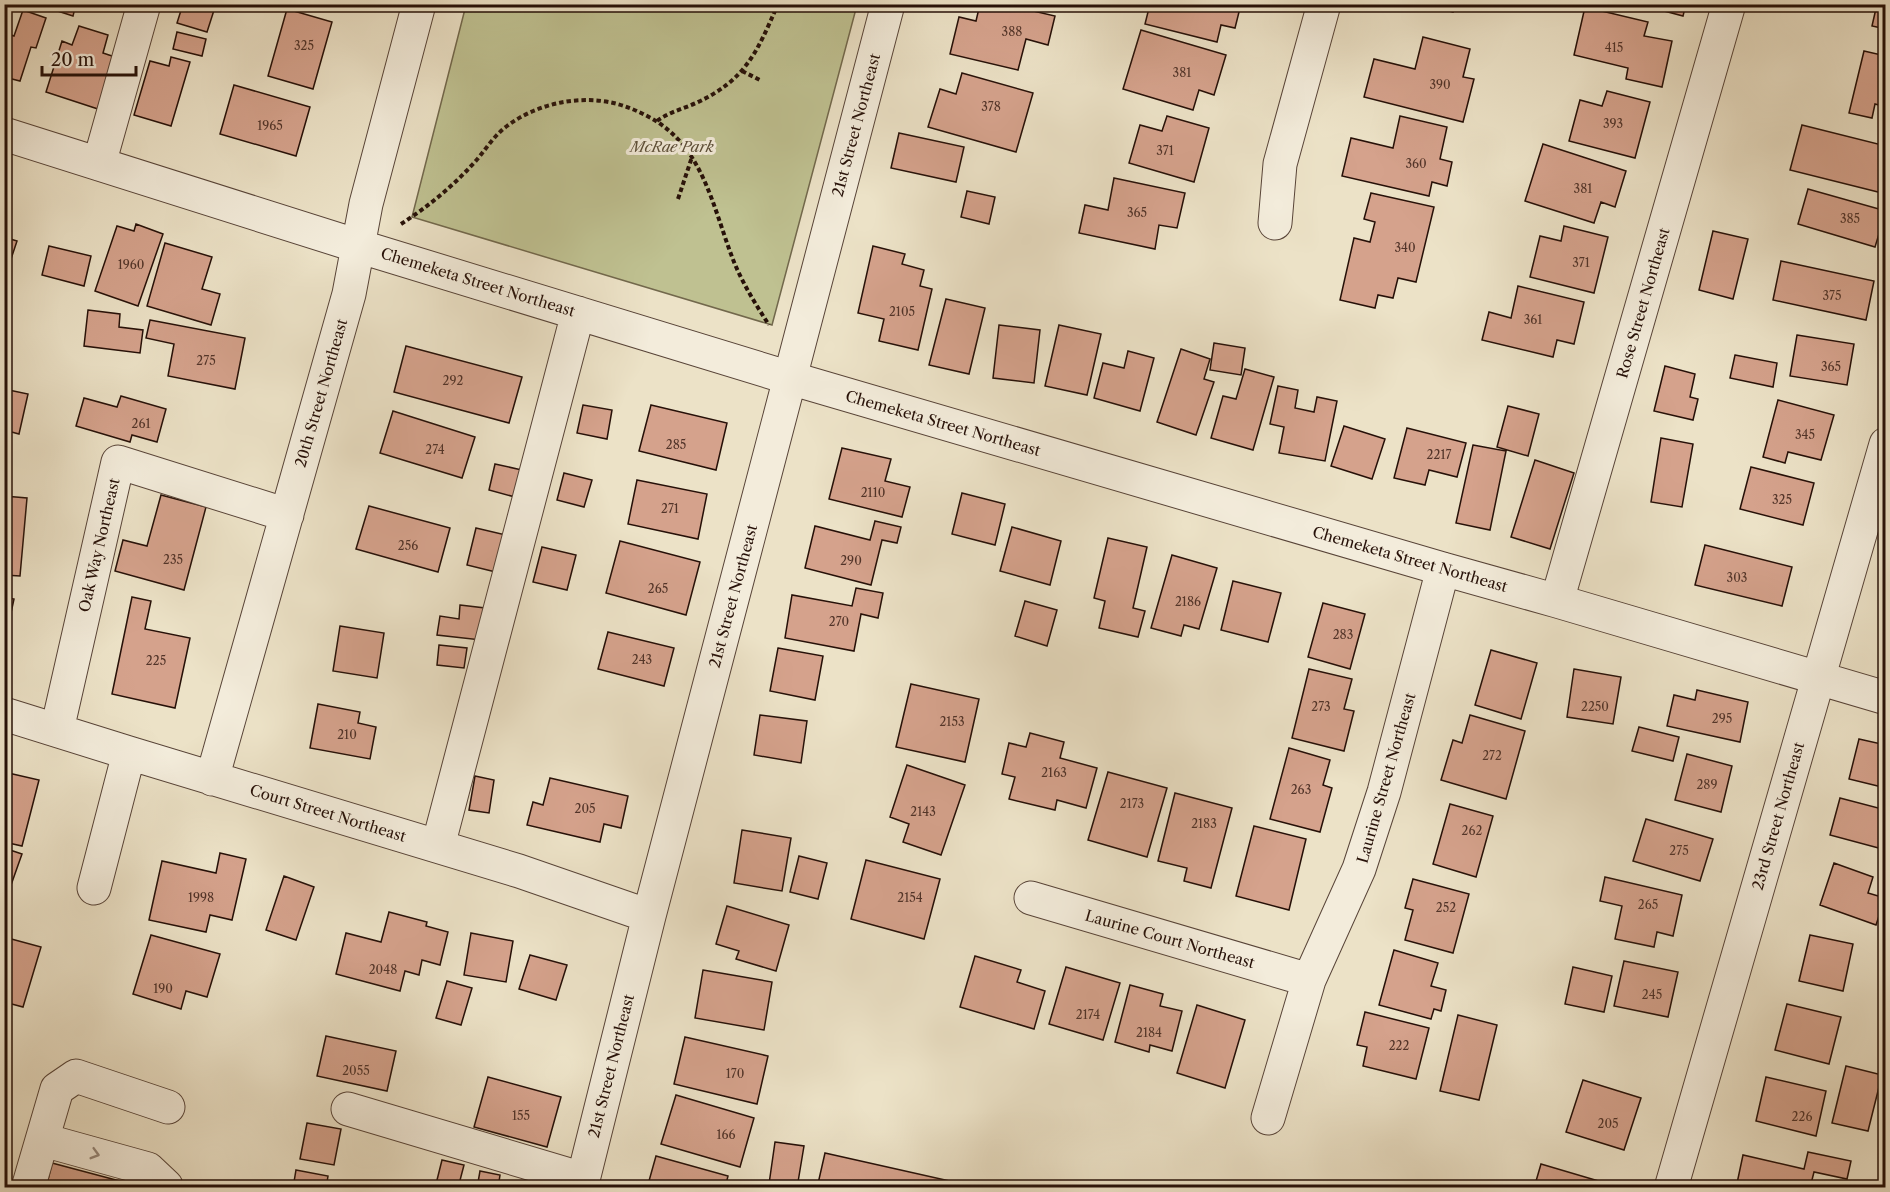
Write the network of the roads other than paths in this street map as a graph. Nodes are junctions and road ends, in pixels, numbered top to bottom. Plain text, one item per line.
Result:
1 (144, 4) edge
2 (419, 4) edge
3 (888, 4) edge
4 (1324, 4) edge
5 (1729, 4) edge
6 (4, 134) edge
7 (99, 164) junction
8 (1275, 222) dead end
9 (357, 246) junction
10 (578, 313) junction
11 (792, 370) junction
12 (1886, 444) edge
13 (287, 515) junction
14 (1443, 569) junction
15 (1557, 601) junction
16 (1818, 678) junction
17 (1886, 698) edge
18 (4, 714) edge
19 (57, 730) junction
20 (129, 753) junction
21 (213, 778) junction
22 (438, 846) junction
23 (94, 888) dead end
24 (1031, 898) dead end
25 (649, 916) junction
26 (1310, 980) junction
27 (168, 1107) dead end
28 (348, 1109) dead end
29 (1268, 1118) dead end
30 (42, 1143) junction
31 (157, 1178) edge
32 (582, 1183) edge
33 (28, 1188) edge
34 (1671, 1188) edge

1 - 7 street
2 - 9 street, 20th Street Northeast
3 - 11 street, 21st Street Northeast
4 - 8 street
5 - 15 street, Rose Street Northeast
6 - 7 street, Chemeketa Street Northeast
7 - 9 street, Chemeketa Street Northeast
9 - 10 street, Chemeketa Street Northeast
9 - 13 street, 20th Street Northeast
10 - 11 street, Chemeketa Street Northeast
10 - 22 street
11 - 14 street, Chemeketa Street Northeast
11 - 25 street, 21st Street Northeast
12 - 16 street, 23rd Street Northeast
13 - 19 street, Oak Way Northeast
13 - 21 street, 20th Street Northeast
14 - 15 street, Chemeketa Street Northeast
14 - 26 street, Laurine Street Northeast
15 - 16 street, Chemeketa Street Northeast
16 - 17 street, Chemeketa Street Northeast
16 - 34 street, 23rd Street Northeast
18 - 19 street, Court Street Northeast
19 - 20 street, Court Street Northeast
20 - 21 street, Court Street Northeast
20 - 23 street
21 - 22 street, Court Street Northeast
22 - 25 street, Court Street Northeast
24 - 26 street, Laurine Court Northeast
25 - 32 street, 21st Street Northeast
26 - 29 street, Laurine Street Northeast
27 - 30 street
28 - 32 street
30 -> 31 street
30 - 33 street

